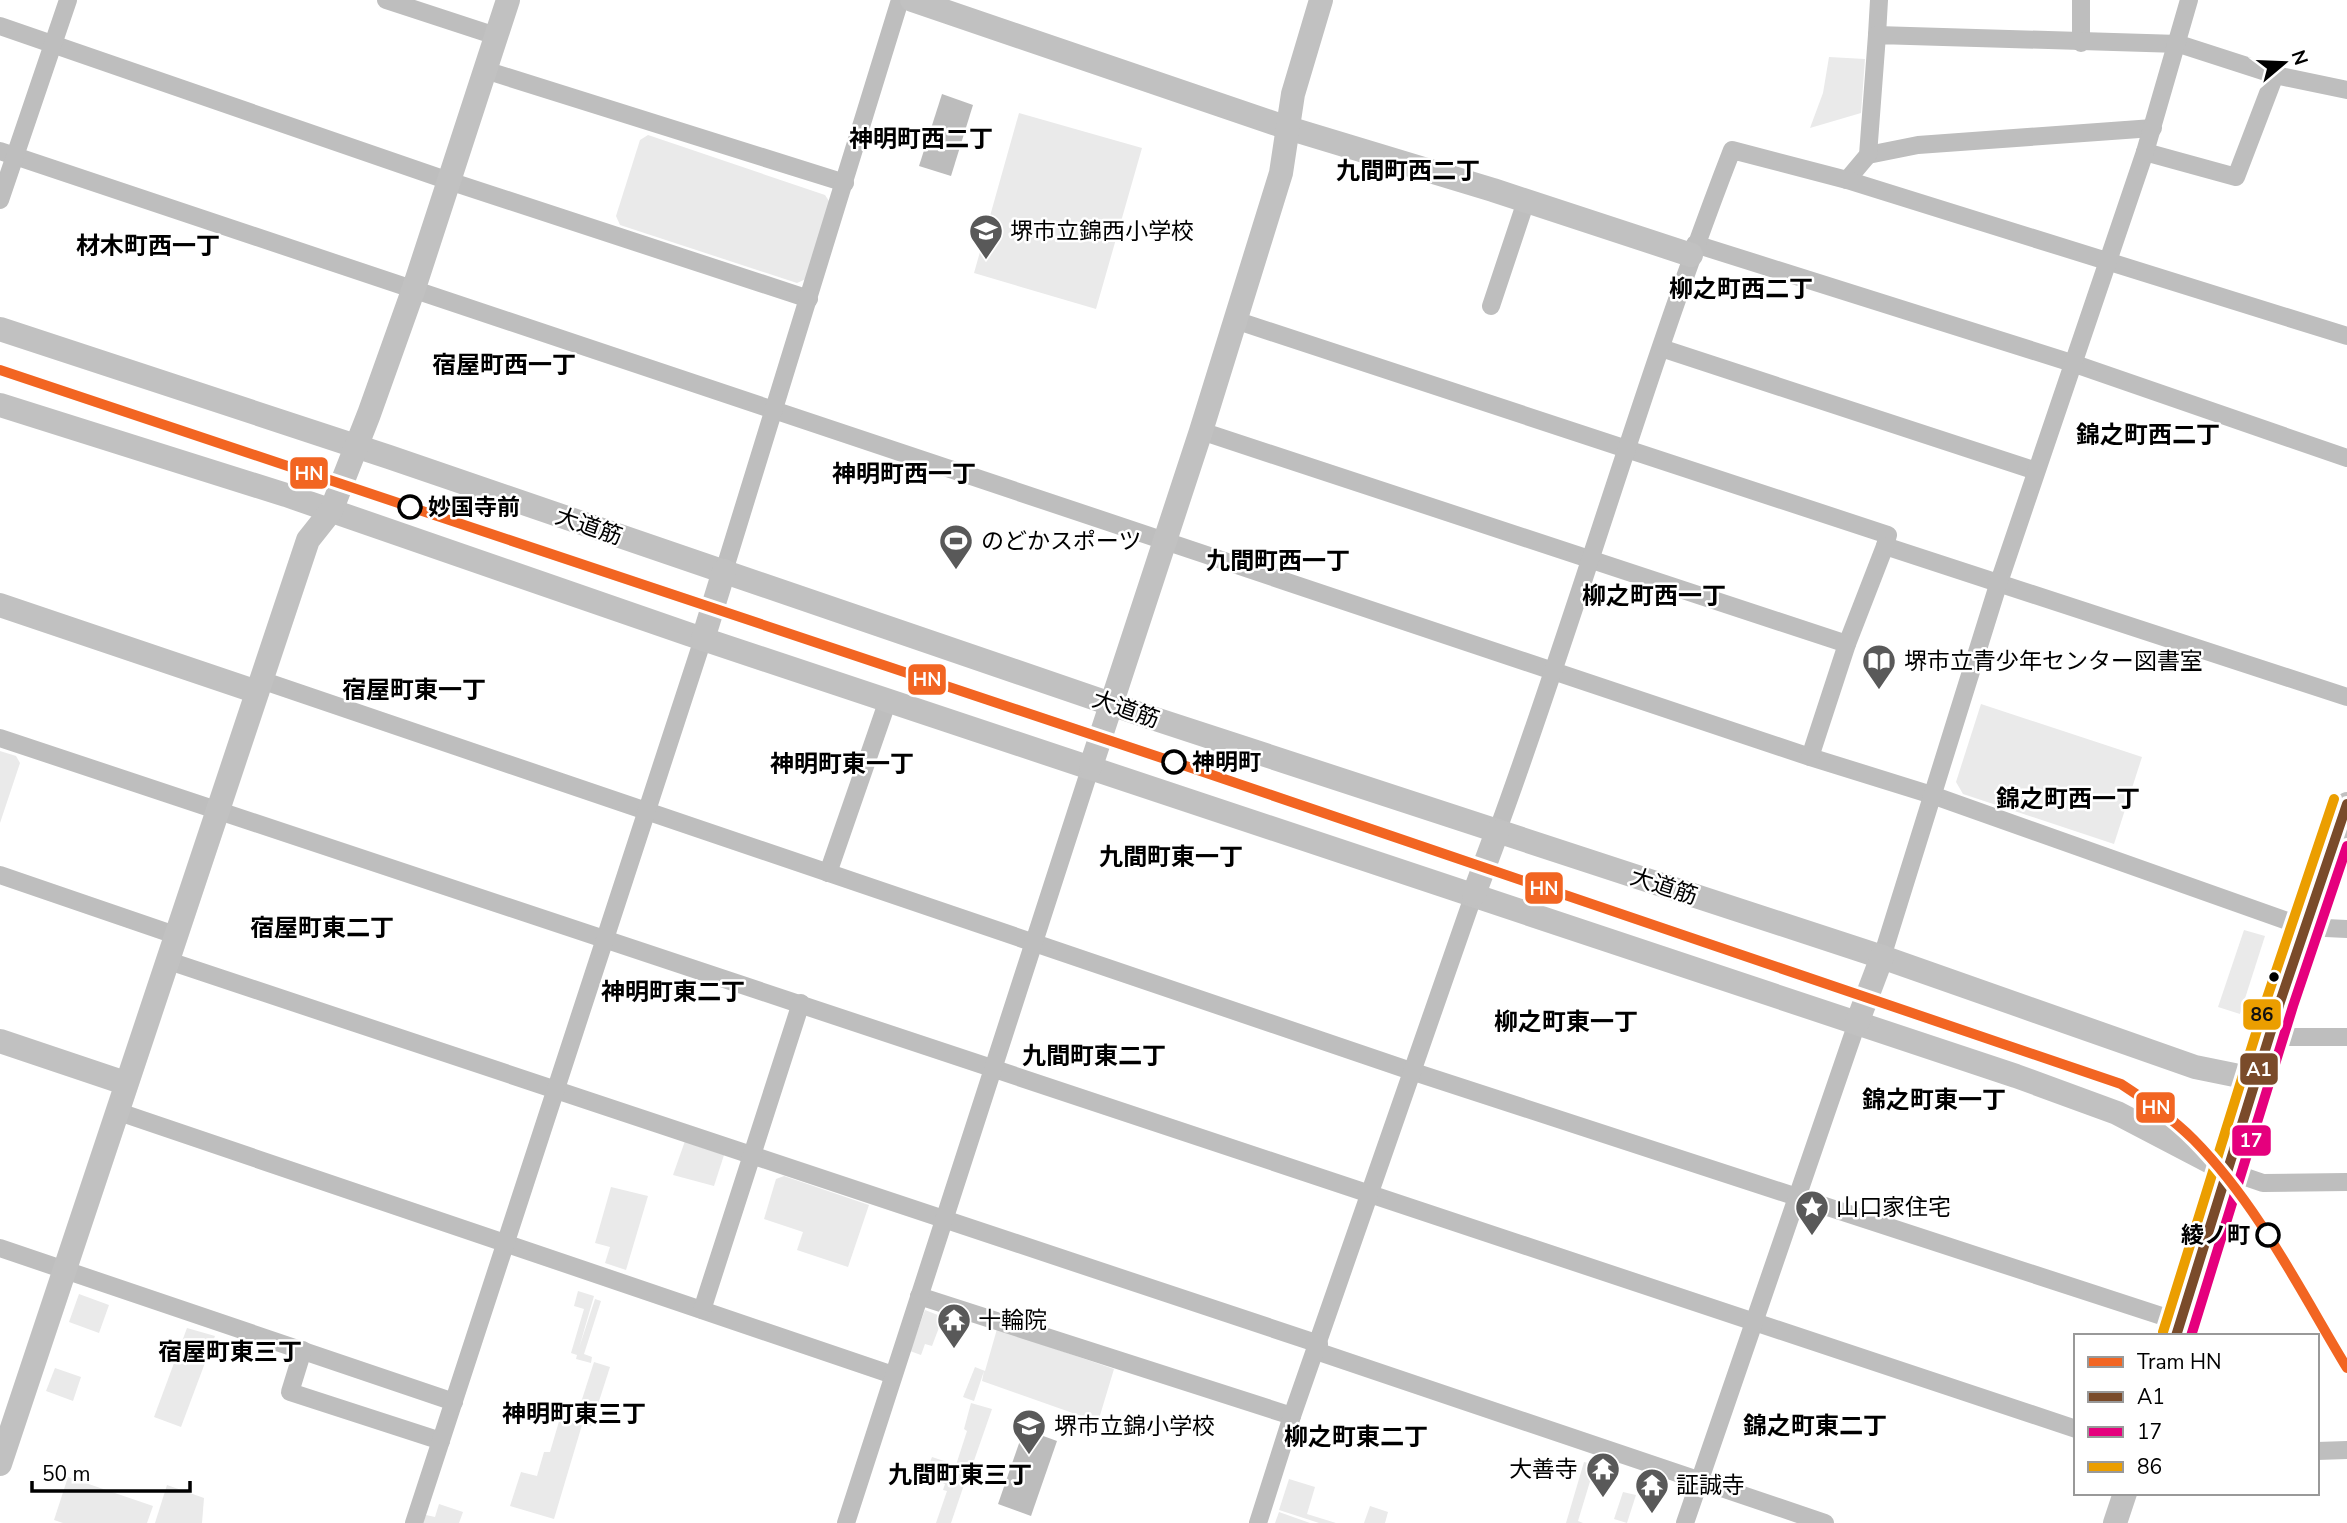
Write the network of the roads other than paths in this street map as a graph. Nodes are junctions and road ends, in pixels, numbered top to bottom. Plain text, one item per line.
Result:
1 (68, 0) edge
2 (386, 0) edge
3 (508, 0) edge
4 (900, 0) edge
5 (912, 0) edge
6 (1321, 0) edge
7 (1879, 0) edge
8 (2081, 0) edge
9 (2189, 0) edge
10 (0, 26) edge
11 (1877, 35) junction
12 (496, 36) junction
13 (53, 43) junction
14 (2081, 43) junction
15 (2179, 44) junction
16 (485, 70) junction
17 (2275, 75) junction
18 (2347, 90) edge
19 (1288, 128) junction
20 (2153, 128) junction
21 (2145, 152) junction
22 (7, 153) edge
23 (1868, 155) junction
24 (1847, 180) junction
25 (449, 181) junction
26 (845, 183) junction
27 (0, 200) edge
28 (1526, 201) junction
29 (1693, 250) junction
30 (2109, 260) junction
31 (414, 288) junction
32 (808, 299) junction
33 (1491, 306) dead end
34 (1235, 320) junction
35 (0, 329) edge
36 (2347, 336) edge
37 (1661, 348) junction
38 (2075, 364) junction
39 (0, 405) edge
40 (774, 411) junction
41 (1201, 432) junction
42 (356, 447) junction
43 (1628, 451) junction
44 (2347, 458) edge
45 (2036, 471) junction
46 (331, 511) junction
47 (1165, 540) junction
48 (1885, 546) junction
49 (1589, 561) junction
50 (724, 571) junction
51 (1998, 585) junction
52 (0, 605) edge
53 (703, 639) junction
54 (1847, 644) junction
55 (1552, 669) junction
56 (259, 686) junction
57 (2347, 697) edge
58 (888, 701) junction
59 (1111, 704) junction
60 (0, 738) edge
61 (1810, 757) junction
62 (1091, 766) junction
63 (1932, 795) junction
64 (219, 812) junction
65 (648, 813) junction
66 (2345, 813) edge
67 (1497, 832) junction
68 (828, 873) junction
69 (0, 875) edge
70 (1474, 894) junction
71 (2304, 927) junction
72 (2347, 929) edge
73 (177, 936) junction
74 (606, 939) junction
75 (1033, 942) junction
76 (1882, 957) junction
77 (169, 961) junction
78 (801, 1003) junction
79 (1857, 1024) junction
80 (2266, 1037) junction
81 (2347, 1037) edge
82 (0, 1041) edge
83 (991, 1070) junction
84 (1415, 1072) junction
85 (2254, 1079) junction
86 (125, 1083) junction
87 (554, 1090) junction
88 (116, 1111) junction
89 (752, 1156) junction
90 (2228, 1171) junction
91 (2347, 1182) edge
92 (1372, 1193) junction
93 (1797, 1198) junction
94 (944, 1217) junction
95 (506, 1241) junction
96 (0, 1248) edge
97 (65, 1270) junction
98 (919, 1296) junction
99 (702, 1310) junction
100 (1755, 1325) junction
101 (2178, 1329) edge
102 (1318, 1347) junction
103 (303, 1350) junction
104 (893, 1375) junction
105 (454, 1402) junction
106 (9, 1411) edge
107 (1292, 1416) junction
108 (2074, 1428) edge
109 (441, 1441) junction
110 (2347, 1450) edge
111 (2319, 1451) edge
112 (0, 1464) edge
113 (1701, 1481) junction
114 (2124, 1495) edge
115 (414, 1523) edge
116 (846, 1523) edge
117 (1258, 1523) edge
118 (1685, 1523) edge
119 (1825, 1523) edge
120 (2115, 1523) edge

1 - 13 street
2 - 12 street
3 - 12 street
4 - 26 street
5 - 19 street
6 - 19 street
7 - 11 street
8 - 14 street
9 - 15 street
10 - 13 street
11 - 14 street
11 - 23 street
12 - 16 street
13 - 22 street
13 - 25 street
14 - 15 street
15 - 17 street
15 - 20 street
16 - 25 street
16 - 26 street
17 - 18 street
17 - 21 street
19 - 28 street
19 - 34 street
20 - 21 street
20 - 23 street
21 - 30 street
22 - 27 street
22 - 31 street
23 - 24 street
24 - 29 street
24 - 30 street
25 - 31 street
25 - 32 street
26 - 32 street
28 - 29 street
28 - 33 street
29 - 37 street
29 - 38 street
30 - 36 street
30 - 38 street
31 - 40 street
31 - 42 street
32 - 40 street
34 - 41 street
34 - 43 street
35 - 42 street, 大道筋
37 - 43 street
37 - 45 street
38 - 44 street
38 - 45 street
39 - 46 street
40 - 47 street
40 - 50 street
41 - 47 street
41 - 49 street
42 - 46 street
42 - 50 street, 大道筋
43 - 48 street
43 - 49 street
45 - 51 street
46 - 53 street
46 - 56 street
47 - 55 street
47 - 59 street
48 - 51 street
48 - 54 street
49 - 54 street
49 - 55 street
50 - 53 street
50 - 59 street, 大道筋
51 - 57 street
51 - 63 street
52 - 56 street
53 - 58 street
53 - 65 street
54 - 61 street
55 - 61 street
55 - 67 street
56 - 64 street
56 - 65 street
58 - 62 street
58 - 68 street
59 - 62 street
59 - 67 street, 大道筋
60 - 64 street
61 - 63 street
62 - 70 street
62 - 75 street
63 - 71 street
63 - 76 street
64 - 73 street
64 - 74 street
65 - 68 street
65 - 74 street
66 - 71 street
67 - 70 street
67 - 76 street, 大道筋
68 - 75 street
69 - 73 street
70 - 79 street
70 - 84 street
71 - 72 street
71 - 80 street
73 - 77 street
74 - 78 street
74 - 87 street
75 - 83 street
75 - 84 street
76 - 79 street
76 - 85 street, 大道筋
77 - 86 street
77 - 87 street
78 - 83 street
78 - 89 street
79 - 90 street
79 - 93 street
80 - 81 street
80 - 85 street
82 - 86 street
83 - 92 street
83 - 94 street
84 - 92 street
84 - 93 street
85 - 90 street
86 - 88 street
87 - 89 street
87 - 95 street
88 - 95 street
88 - 97 street
89 - 94 street
89 - 99 street
90 - 91 street
90 - 101 street
92 - 100 street
92 - 102 street
93 - 100 street
93 - 101 street
94 - 98 street
94 - 102 street
95 - 99 street
95 - 105 street
96 - 97 street
97 - 103 street
97 - 106 street
98 - 104 street
98 - 107 street
99 - 104 street
100 - 108 street
100 - 113 street
102 - 107 street
102 - 113 street
103 - 105 street
103 - 109 street
104 - 116 street
105 - 109 street
106 - 112 street
107 - 117 street
109 - 115 street
110 - 111 street
113 - 118 street
113 - 119 street
114 - 120 street

